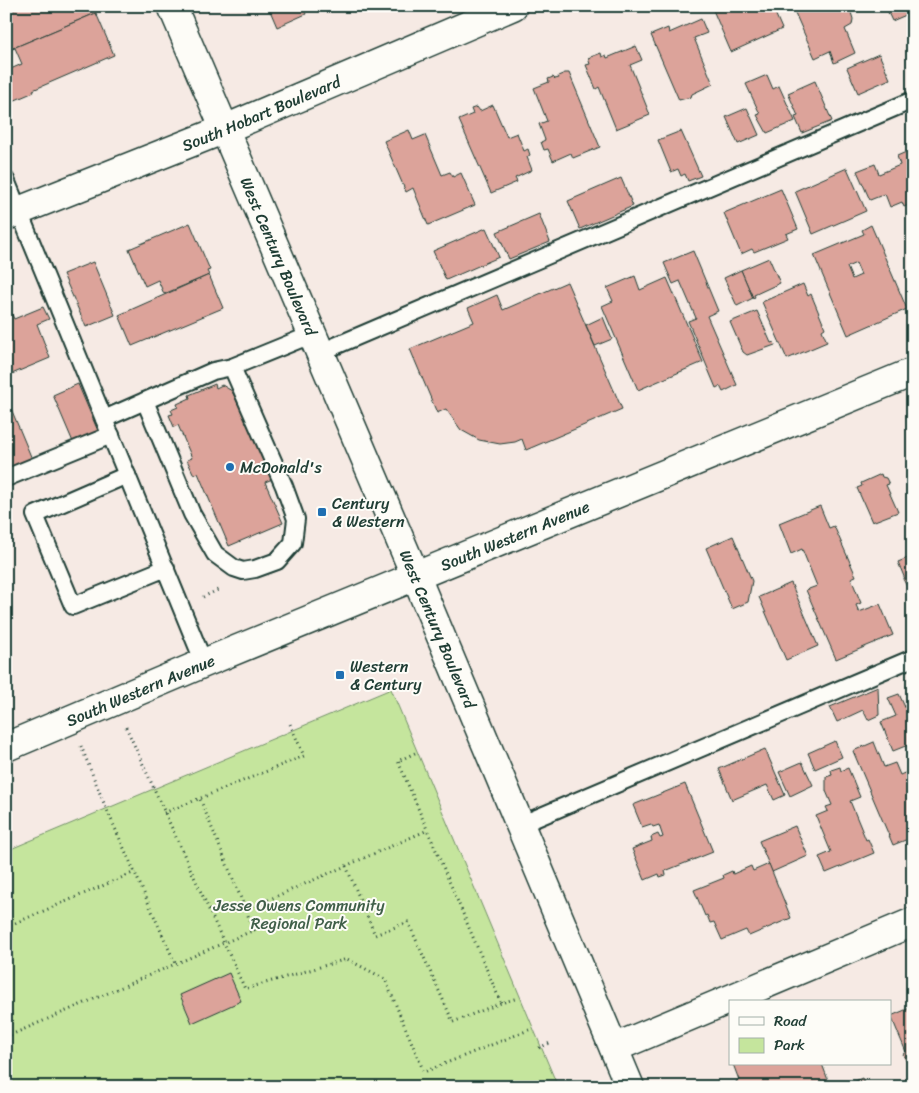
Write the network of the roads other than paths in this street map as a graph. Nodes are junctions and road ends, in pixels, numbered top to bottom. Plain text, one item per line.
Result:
1 (172, 6) edge
2 (513, 6) edge
3 (913, 100) edge
4 (225, 129) junction
5 (6, 180) edge
6 (13, 213) edge
7 (317, 343) junction
8 (232, 367) junction
9 (913, 372) edge
10 (145, 401) junction
11 (104, 419) junction
12 (111, 435) junction
13 (127, 475) junction
14 (6, 478) edge
15 (166, 568) junction
16 (416, 577) junction
17 (913, 658) edge
18 (204, 663) junction
19 (6, 747) edge
20 (520, 825) junction
21 (913, 922) edge
22 (614, 1048) junction
23 (630, 1087) edge

1 - 4 main road, West Century Boulevard
2 - 4 main road, South Hobart Boulevard
3 - 7 lane
4 - 6 main road, South Hobart Boulevard
4 - 7 main road, West Century Boulevard
5 - 6 lane
6 - 11 lane
7 - 8 lane
7 - 16 main road, West Century Boulevard
8 - 10 lane
8 - 10 lane
9 - 16 main road, South Western Avenue
10 - 11 lane
11 - 12 lane
12 - 13 lane
12 - 14 lane
13 - 15 lane
13 - 15 lane
15 - 18 lane
16 - 18 main road, South Western Avenue
16 - 20 main road, West Century Boulevard
17 - 20 lane
18 - 19 main road, South Western Avenue
20 - 22 main road, West Century Boulevard
21 - 22 main road
22 - 23 main road, West Century Boulevard

